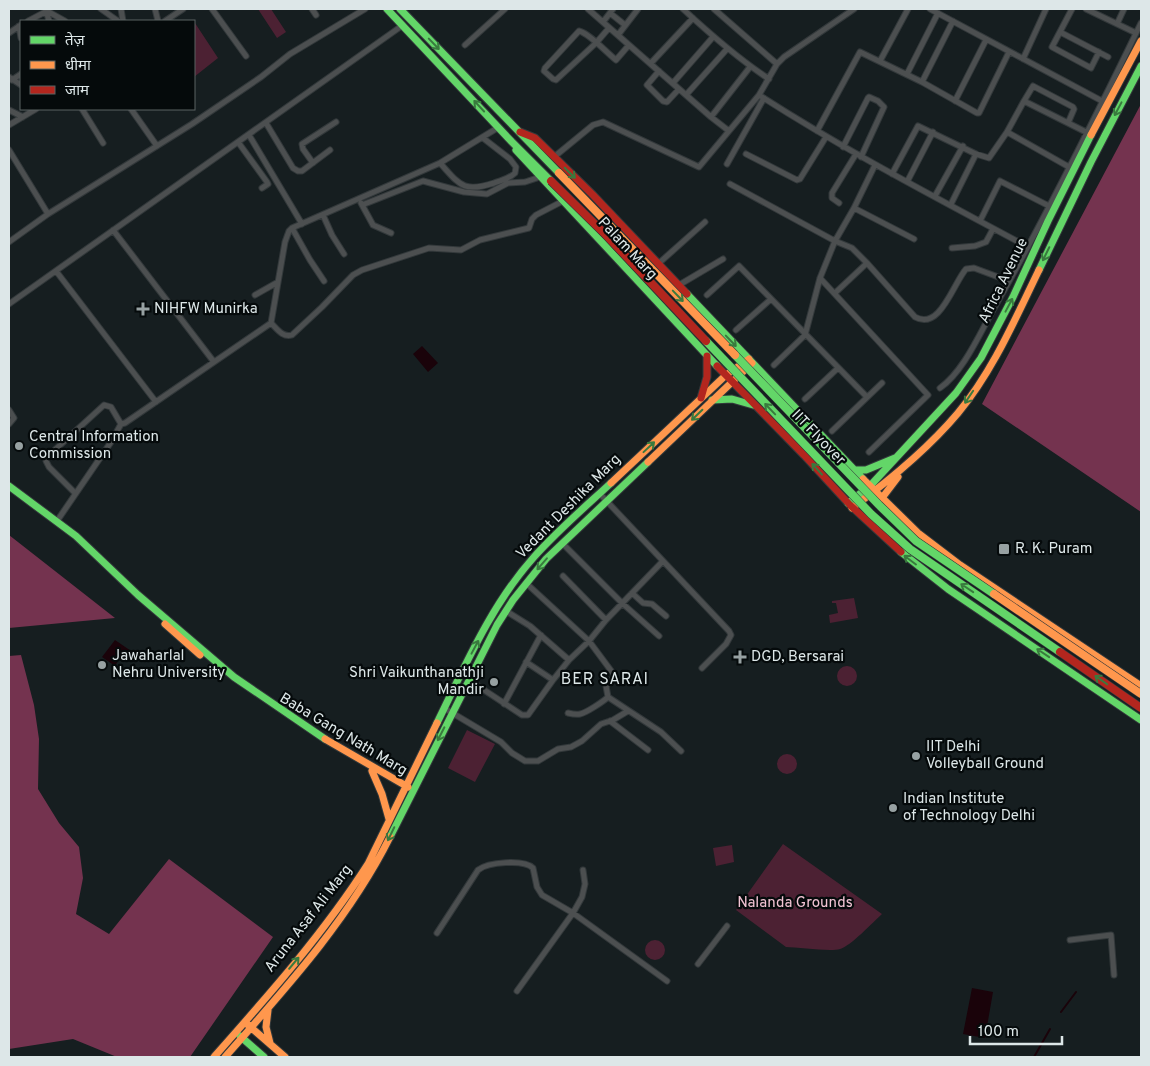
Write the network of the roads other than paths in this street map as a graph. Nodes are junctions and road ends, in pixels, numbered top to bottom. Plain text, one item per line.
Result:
1 (101, 9) edge
2 (183, 9) edge
3 (212, 9) edge
4 (312, 9) edge
5 (365, 9) edge
6 (387, 9) edge
7 (400, 9) edge
8 (505, 9) edge
9 (588, 9) edge
10 (638, 9) edge
11 (683, 9) edge
12 (714, 9) edge
13 (854, 9) edge
14 (908, 9) edge
15 (930, 9) edge
16 (1072, 9) edge
17 (1086, 9) edge
18 (1124, 9) edge
19 (46, 10) edge
20 (1044, 10) edge
21 (612, 11) edge
22 (938, 13) junction
23 (316, 15) dead end
24 (693, 18) junction
25 (30, 20) edge
26 (63, 20) edge
27 (117, 20) edge
28 (166, 20) edge
29 (952, 21) junction
30 (603, 22) junction
31 (1141, 23) edge
32 (1117, 24) junction
33 (403, 25) junction
34 (20, 26) edge
35 (625, 26) junction
36 (609, 28) junction
37 (1060, 32) junction
38 (9, 33) edge
39 (1136, 33) junction
40 (618, 35) junction
41 (713, 37) junction
42 (986, 40) junction
43 (1141, 41) edge
44 (596, 43) junction
45 (465, 45) dead end
46 (629, 45) junction
47 (727, 49) junction
48 (1009, 52) junction
49 (1099, 52) junction
50 (246, 56) dead end
51 (1108, 57) dead end
52 (1023, 59) junction
53 (880, 61) junction
54 (651, 64) junction
55 (777, 64) junction
56 (1141, 66) edge
57 (750, 67) junction
58 (659, 71) junction
59 (907, 74) junction
60 (768, 79) junction
61 (922, 82) junction
62 (673, 83) junction
63 (680, 89) junction
64 (686, 95) junction
65 (762, 96) junction
66 (955, 101) junction
67 (1024, 101) junction
68 (1102, 101) junction
69 (9, 110) edge
70 (34, 110) edge
71 (83, 110) edge
72 (132, 110) edge
73 (23, 117) junction
74 (711, 117) junction
75 (336, 122) dead end
76 (266, 123) junction
77 (1068, 123) junction
78 (9, 125) edge
79 (499, 127) junction
80 (729, 131) junction
81 (817, 131) junction
82 (520, 132) junction
83 (933, 132) junction
84 (1007, 132) junction
85 (1086, 132) junction
86 (248, 135) junction
87 (826, 137) junction
88 (483, 138) junction
89 (238, 142) junction
90 (512, 142) junction
91 (103, 143) dead end
92 (157, 146) junction
93 (963, 146) junction
94 (843, 147) junction
95 (9, 150) edge
96 (330, 150) dead end
97 (746, 154) dead end
98 (976, 154) junction
99 (858, 155) junction
100 (554, 157) junction
101 (313, 162) junction
102 (440, 163) junction
103 (727, 164) dead end
104 (875, 165) junction
105 (1069, 166) junction
106 (892, 174) junction
107 (540, 177) junction
108 (907, 182) junction
109 (730, 184) dead end
110 (262, 188) dead end
111 (935, 196) junction
112 (359, 199) junction
113 (563, 201) junction
114 (840, 203) dead end
115 (950, 204) junction
116 (362, 205) junction
117 (1049, 206) junction
118 (854, 208) junction
119 (48, 214) junction
120 (322, 215) junction
121 (980, 221) junction
122 (705, 222) dead end
123 (302, 224) junction
124 (292, 228) junction
125 (993, 229) junction
126 (113, 230) junction
127 (391, 232) dead end
128 (914, 239) dead end
129 (834, 241) junction
130 (9, 242) edge
131 (1028, 247) junction
132 (952, 248) dead end
133 (344, 254) dead end
134 (723, 259) dead end
135 (867, 263) junction
136 (658, 264) junction
137 (56, 271) junction
138 (820, 278) junction
139 (324, 281) dead end
140 (1009, 281) junction
141 (278, 282) junction
142 (679, 286) junction
143 (835, 292) junction
144 (256, 295) dead end
145 (707, 295) dead end
146 (771, 299) junction
147 (9, 304) edge
148 (699, 306) junction
149 (271, 323) junction
150 (680, 327) junction
151 (736, 330) dead end
152 (806, 335) junction
153 (707, 356) junction
154 (751, 361) junction
155 (214, 362) junction
156 (774, 365) dead end
157 (838, 368) junction
158 (726, 375) junction
159 (732, 382) junction
160 (882, 382) dead end
161 (940, 388) dead end
162 (866, 396) junction
163 (805, 399) dead end
164 (699, 400) junction
165 (712, 400) junction
166 (156, 402) junction
167 (756, 406) junction
168 (9, 410) edge
169 (9, 424) edge
170 (121, 424) junction
171 (832, 431) dead end
172 (869, 452) dead end
173 (898, 456) junction
174 (904, 469) junction
175 (855, 470) junction
176 (9, 486) edge
177 (873, 489) junction
178 (9, 492) edge
179 (75, 493) junction
180 (600, 494) junction
181 (882, 498) junction
182 (607, 501) junction
183 (850, 505) junction
184 (57, 521) junction
185 (905, 521) junction
186 (568, 523) junction
187 (577, 531) junction
188 (887, 539) junction
189 (562, 543) junction
190 (663, 562) junction
191 (110, 571) junction
192 (563, 576) dead end
193 (526, 583) junction
194 (632, 593) junction
195 (622, 603) junction
196 (506, 611) junction
197 (666, 616) dead end
198 (606, 620) junction
199 (541, 635) junction
200 (659, 636) dead end
201 (589, 641) junction
202 (569, 660) junction
203 (526, 662) junction
204 (702, 668) dead end
205 (469, 680) junction
206 (553, 680) junction
207 (1141, 686) edge
208 (1141, 694) edge
209 (608, 697) junction
210 (504, 704) junction
211 (444, 708) junction
212 (1141, 708) edge
213 (628, 711) junction
214 (452, 712) junction
215 (283, 713) junction
216 (568, 713) dead end
217 (1141, 720) edge
218 (610, 721) junction
219 (648, 750) dead end
220 (681, 751) dead end
221 (372, 770) junction
222 (408, 788) junction
223 (389, 820) junction
224 (583, 870) dead end
225 (573, 914) junction
226 (727, 926) dead end
227 (437, 933) dead end
228 (1070, 940) dead end
229 (698, 964) dead end
230 (1114, 974) dead end
231 (667, 981) dead end
232 (517, 991) dead end
233 (270, 1006) junction
234 (248, 1025) junction
235 (239, 1035) junction
236 (270, 1044) junction
237 (214, 1057) edge
238 (225, 1057) edge
239 (264, 1057) edge
240 (284, 1057) edge

1 - 27 street
2 - 28 street
3 - 50 street
4 - 23 street
5 - 92 street
6 - 33 main road, Palam Marg
7 -> 82 main road, Palam Marg
8 - 45 street
9 - 30 street
10 - 35 street
11 - 24 street
12 - 55 street
13 - 55 street
14 - 53 street
15 - 22 street
16 - 37 street
17 - 32 street
18 - 32 street
19 - 25 street
19 - 26 street
20 - 52 street
21 - 30 street
21 - 35 street
22 - 29 street
22 - 59 street
24 - 41 street
24 - 54 street
29 - 42 street
29 - 61 street
30 - 36 street
31 - 39 street
32 - 39 street
33 - 76 street
79 -> 33 main road, Palam Marg
34 - 38 street
35 - 40 street
36 - 40 street
36 - 44 street
37 - 49 street
37 - 49 street
39 - 68 street
40 - 46 street
41 - 47 street
41 - 62 street
42 - 48 street
42 - 66 street
173 -> 43 main road, Africa Avenue
44 - 44 street
44 - 46 street
46 - 54 street
47 - 57 street
47 - 64 street
48 - 52 street
48 - 66 street
49 - 51 street
52 - 68 street
53 - 59 street
53 - 81 street
54 - 58 street
55 - 60 street
56 -> 174 main road, Africa Avenue
57 - 60 street
57 - 74 street
58 - 62 street
58 - 63 street
59 - 61 street
60 - 65 street
61 - 66 street
62 - 63 street
63 - 64 street
64 - 74 street
65 - 80 street
65 - 81 street
65 - 103 street
67 - 77 street
67 - 77 street
67 - 84 street
68 - 85 street
69 - 73 street
70 - 73 street
71 - 91 street
72 - 92 street
73 - 78 street
74 - 80 street
75 - 101 street
76 - 86 street
76 - 101 street
77 - 85 street
79 - 88 street
79 - 90 main road, Palam Marg
80 - 100 street
81 - 87 street
82 - 100 main road, Palam Marg
82 -> 208 main road, IIT Flyover, bridge
83 - 93 street
83 - 106 street
83 - 108 street
84 - 98 street
84 - 105 street
85 - 105 street
86 - 89 street
86 - 123 street
87 - 94 street
87 - 97 street
88 - 102 street
88 - 102 street
89 - 110 street
89 - 126 street
90 - 107 main road, Palam Marg
212 -> 90 main road, IIT Flyover, bridge
92 - 119 street
93 - 98 street
93 - 111 street
94 - 99 street
94 - 99 street
95 - 119 street
96 - 101 street
98 - 115 street
99 - 104 street
99 - 114 street
100 -> 136 main road, Palam Marg
102 - 112 street
104 - 106 street
104 - 118 street
105 - 117 street
106 - 108 street
107 - 113 main road, Palam Marg
107 - 116 street
108 - 111 street
109 - 129 street
111 - 115 street
112 - 116 street
112 - 120 street
113 - 149 street
113 - 150 main road, Palam Marg
115 - 121 street
116 - 127 street
117 - 121 street
117 - 131 street
118 - 128 street
118 - 129 street
119 - 130 street
120 - 123 street
120 - 133 street
121 - 125 street
122 - 136 street
123 - 124 street
124 - 139 street
124 - 141 street
125 - 131 street
125 - 132 street
126 - 137 street
126 - 155 street
129 - 135 street
129 - 138 street
131 - 140 street
134 - 142 street
135 - 140 street
135 - 143 street
136 - 142 main road, Palam Marg
137 - 147 street
137 - 166 street
138 - 143 street
138 - 152 street
140 - 161 street
141 - 144 street
141 - 149 street
142 - 148 main road, Palam Marg
143 - 172 street
145 - 146 street
146 - 151 street
146 - 152 street
148 - 150 main road
148 -> 154 main road, Palam Marg
149 - 155 street
150 - 153 main road, Palam Marg
152 - 156 street
152 - 157 street
153 - 158 main road, Palam Marg
153 - 164 main road
154 - 158 main road, Vedant Deshika Marg
154 - 159 main road, Vedant Deshika Marg
154 - 175 main road, Palam Marg
155 - 166 street
157 - 162 street
157 - 163 street
158 - 159 main road, Palam Marg
158 - 164 main road, Vedant Deshika Marg
159 - 165 main road, Vedant Deshika Marg
159 - 167 main road, Palam Marg
160 - 162 street
162 - 171 street
180 -> 164 main road, Vedant Deshika Marg
165 - 167 main road
165 -> 182 main road, Vedant Deshika Marg
166 - 170 street
183 -> 167 main road, Palam Marg
168 - 169 street
170 - 179 street
170 - 179 street
173 - 175 main road
173 - 177 main road, Africa Avenue
174 - 177 main road, Africa Avenue
174 - 181 main road
175 - 177 main road, Palam Marg
176 - 184 main road, Baba Gang Nath Marg
177 - 181 main road, Palam Marg
177 - 183 main road, Africa Avenue
178 - 191 main road, Baba Gang Nath Marg
179 - 184 street
180 - 182 street
180 - 186 main road, Vedant Deshika Marg
181 - 185 main road, Palam Marg
182 - 187 main road, Vedant Deshika Marg
182 - 190 street
183 - 188 main road, Palam Marg
184 - 191 main road, Baba Gang Nath Marg
185 - 188 main road
185 - 207 main road, Palam Marg
186 - 187 street
211 -> 186 main road, Vedant Deshika Marg
187 - 189 main road, Vedant Deshika Marg
217 -> 188 main road, Palam Marg
189 -> 193 main road, Vedant Deshika Marg
189 - 195 street
190 - 194 street
190 - 204 street
191 - 215 main road, Baba Gang Nath Marg
192 - 198 street
193 - 196 main road, Vedant Deshika Marg
193 - 201 street
194 - 195 street
194 - 197 street
195 - 198 street
195 - 200 street
196 - 199 street
196 - 205 main road, Vedant Deshika Marg
198 - 201 street
199 - 202 street
199 - 203 street
201 - 202 street
201 - 209 street
202 - 206 street
203 - 206 street
203 - 210 street
205 - 210 street
205 - 214 main road, Vedant Deshika Marg
206 - 210 street
209 - 213 street
209 - 216 street
211 - 214 street
211 - 222 main road, Vedant Deshika Marg
213 - 218 street
213 - 220 street
214 - 218 street
214 -> 222 main road, Vedant Deshika Marg
215 - 221 main road, Baba Gang Nath Marg
215 - 222 main road, Baba Gang Nath Marg
218 - 219 street
221 - 222 main road, Baba Gang Nath Marg
221 - 223 main road
222 - 223 main road, Aruna Asaf Ali Marg
222 -> 233 main road, Aruna Asaf Ali Marg
234 -> 223 main road, Aruna Asaf Ali Marg
224 - 225 street
225 - 227 street
225 - 231 street
225 - 232 street
226 - 229 street
228 - 230 street
233 - 234 main road, Aruna Asaf Ali Marg
233 - 236 main road
234 - 235 main road, Aruna Asaf Ali Marg
234 - 236 main road
235 - 237 main road, Aruna Asaf Ali Marg
235 - 238 main road, Aruna Asaf Ali Marg
235 - 239 main road
236 - 240 main road

